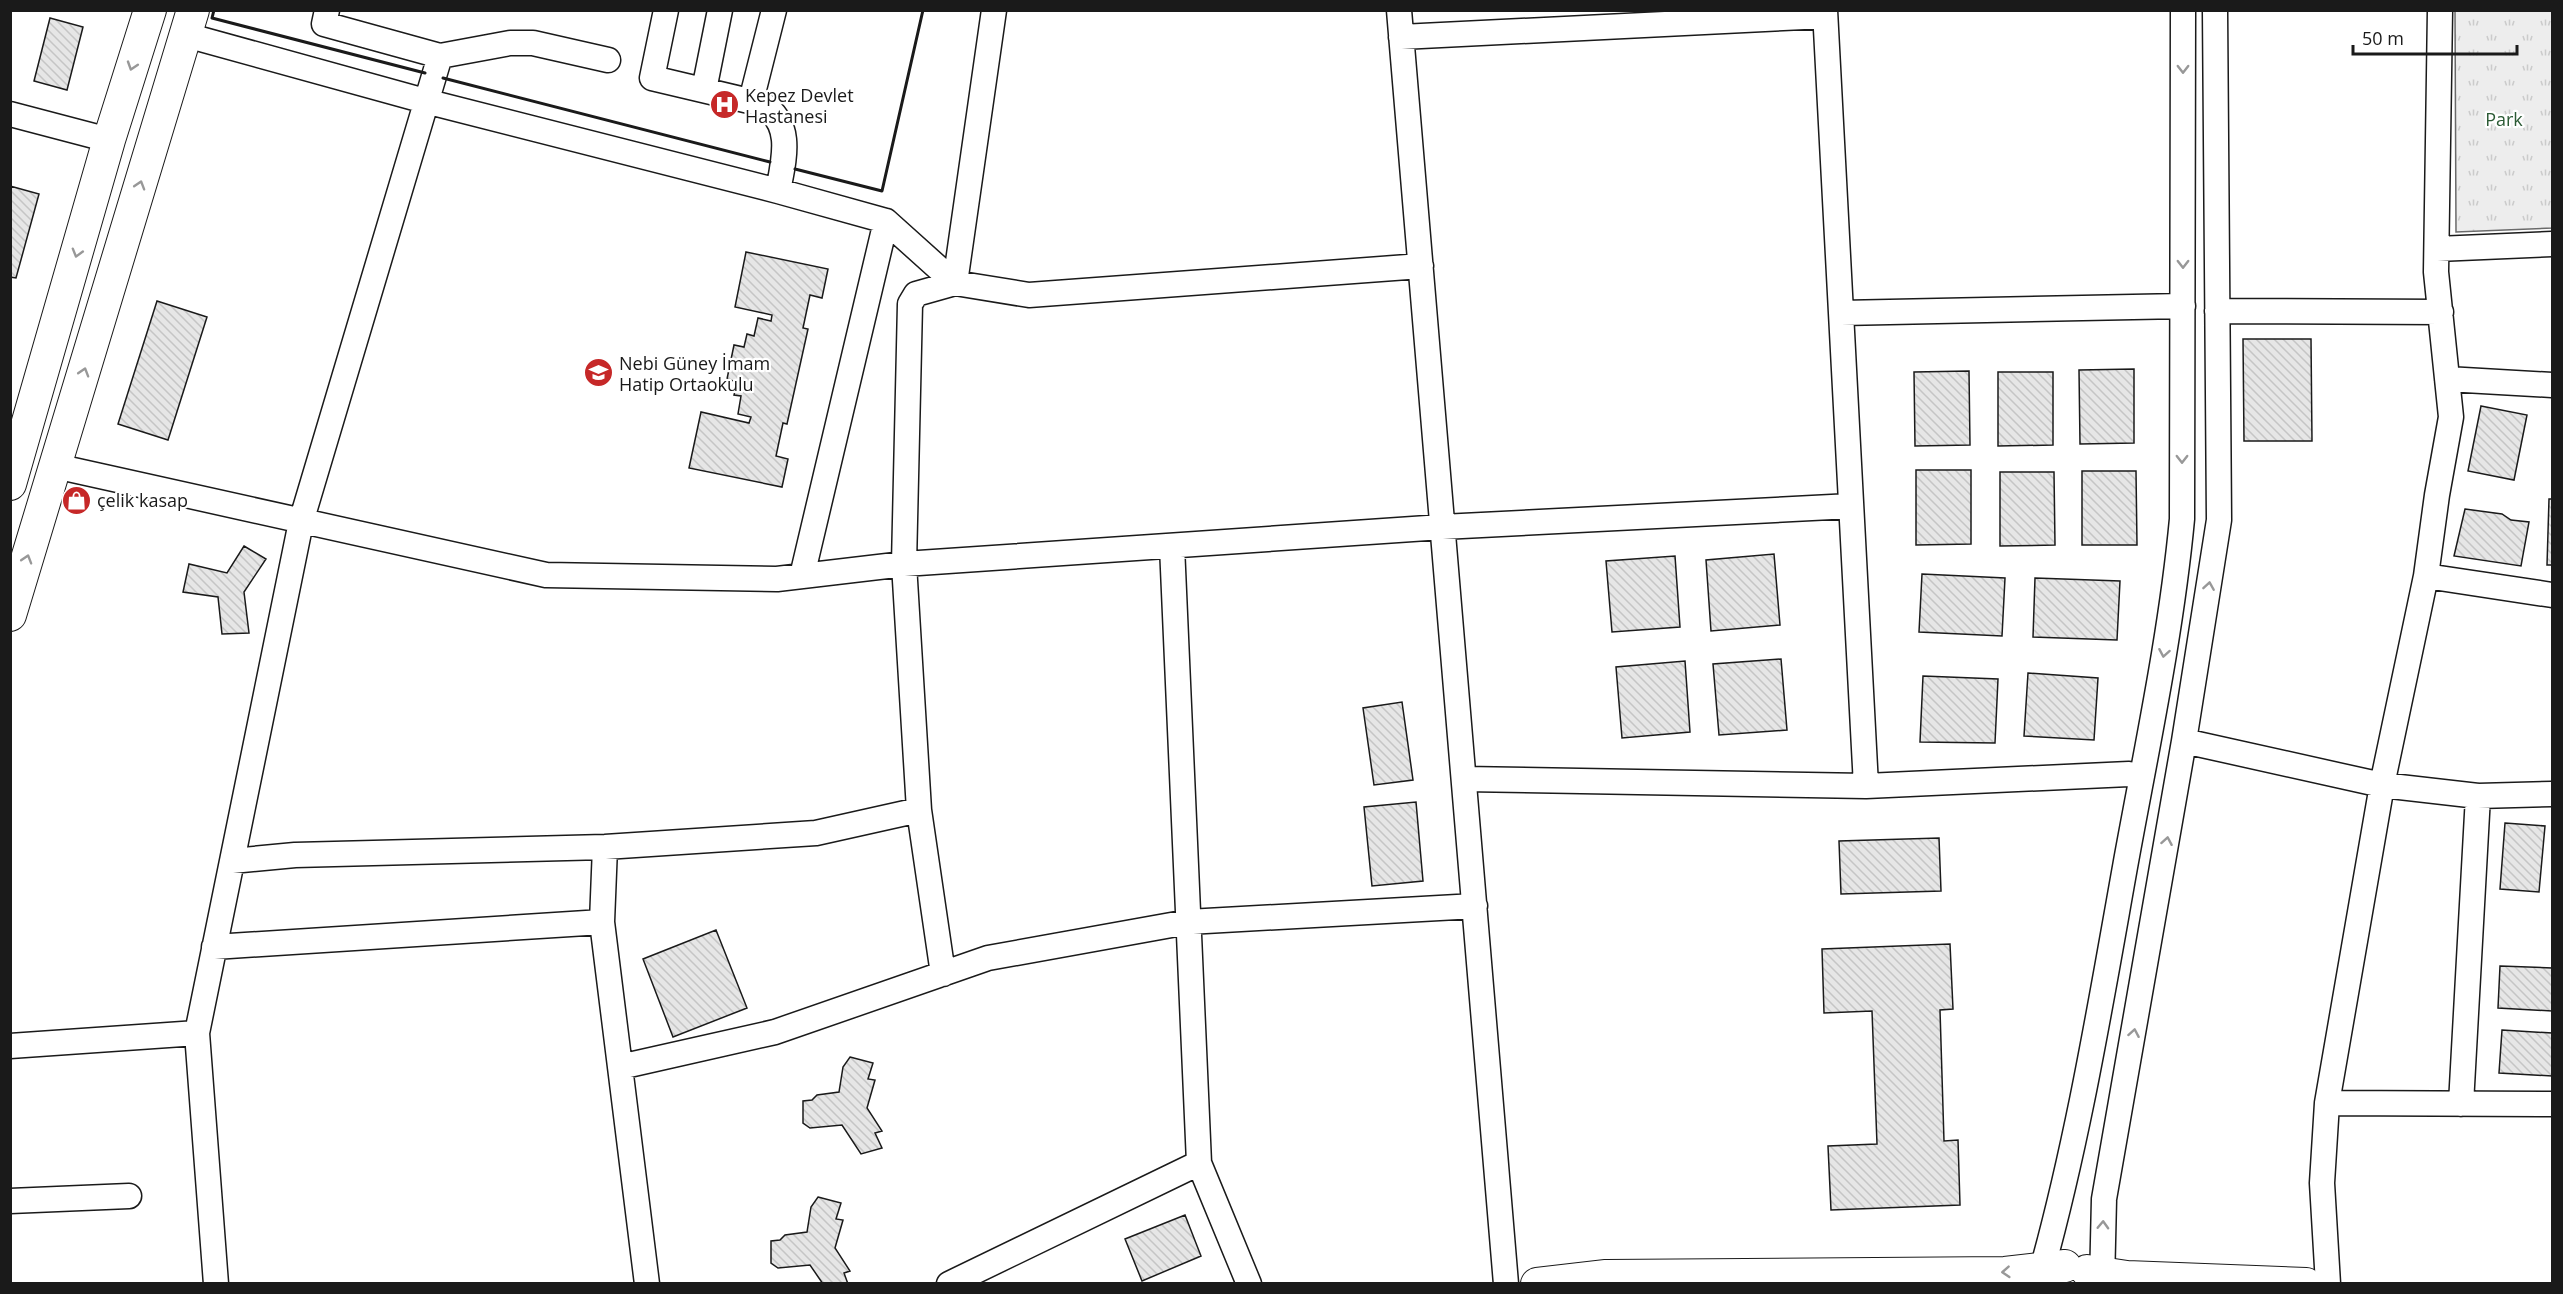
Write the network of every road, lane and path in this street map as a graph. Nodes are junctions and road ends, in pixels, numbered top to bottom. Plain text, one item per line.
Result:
1 (150, 10) edge
2 (327, 10) edge
3 (666, 10) edge
4 (720, 10) edge
5 (774, 10) edge
6 (994, 10) edge
7 (1399, 10) edge
8 (2183, 10) edge
9 (2215, 10) edge
10 (2440, 10) edge
11 (1825, 13) edge
12 (190, 23) edge
13 (1401, 37) junction
14 (440, 56) junction
15 (608, 60) dead end
16 (704, 90) junction
17 (425, 101) junction
18 (751, 101) junction
19 (10, 114) edge
20 (109, 140) junction
21 (778, 191) junction
22 (886, 221) junction
23 (2553, 244) edge
24 (2437, 249) junction
25 (1421, 266) junction
26 (955, 283) junction
27 (2183, 306) junction
28 (2217, 311) junction
29 (2441, 312) junction
30 (1841, 313) junction
31 (2447, 379) junction
32 (2553, 385) edge
33 (17, 437) edge
34 (55, 466) junction
35 (10, 484) edge
36 (1851, 506) junction
37 (302, 522) junction
38 (1443, 527) junction
39 (1172, 546) junction
40 (904, 564) junction
41 (802, 576) junction
42 (2426, 576) junction
43 (2553, 595) edge
44 (10, 615) edge
45 (2184, 741) junction
46 (2129, 774) dead end
47 (1464, 778) junction
48 (2382, 784) junction
49 (1866, 786) junction
50 (2553, 794) edge
51 (2478, 796) junction
52 (919, 810) junction
53 (605, 847) junction
54 (232, 861) junction
55 (1474, 906) junction
56 (602, 922) junction
57 (1188, 922) junction
58 (214, 947) junction
59 (943, 974) junction
60 (197, 1033) junction
61 (10, 1046) edge
62 (621, 1067) junction
63 (2327, 1104) junction
64 (2461, 1104) junction
65 (2553, 1104) edge
66 (1199, 1163) junction
67 (129, 1196) dead end
68 (10, 1201) edge
69 (2072, 1277) edge
70 (216, 1284) edge
71 (646, 1284) edge
72 (949, 1284) edge
73 (1249, 1284) edge
74 (1506, 1284) edge
75 (1537, 1284) edge
76 (2306, 1284) edge
77 (2328, 1284) edge

1 -> 20 main road
2 - 14 street
3 - 16 street
4 - 16 street
5 - 18 street
6 - 26 street
7 - 13 street
8 -> 27 street
9 - 28 street
10 - 24 street
11 - 13 street
11 - 30 street
12 - 17 street
34 -> 12 main road
13 - 25 street
14 - 15 street
14 - 17 street
16 - 18 street
17 - 21 street
17 - 37 street
18 - 21 street
19 - 20 street
20 -> 33 main road
21 - 22 street
22 - 26 street
22 - 41 street
23 - 24 street
24 - 29 street
25 - 26 street
25 - 38 street
26 - 40 street
27 - 30 street
27 -> 69 street
28 - 29 street
45 -> 28 street
29 - 31 street
30 - 36 street
31 - 32 street
31 - 42 street
33 - 35 main road
34 - 37 street
44 -> 34 main road
36 - 38 street
36 - 49 street
37 - 41 street
37 - 54 street
38 - 39 street
38 - 47 street
39 - 40 street
39 - 57 street
40 - 41 street
40 - 52 street
42 - 43 street
42 - 48 street
45 - 48 street
69 -> 45 street
46 - 49 street
47 - 49 street
47 - 55 street
48 - 51 street
48 - 63 street
50 - 51 street
51 - 64 street
52 - 53 street
52 - 59 street
53 - 54 street
53 - 56 street
54 - 58 street
55 - 57 street
55 - 74 street
56 - 58 street
56 - 62 street
57 - 59 street
57 - 66 street
58 - 60 street
59 - 62 street
60 - 61 street
60 - 70 street
62 - 71 street
63 - 64 street
63 - 77 street
64 - 65 street
66 - 72 street
66 - 73 street
67 - 68 street
69 -> 75 main road
69 - 76 main road

